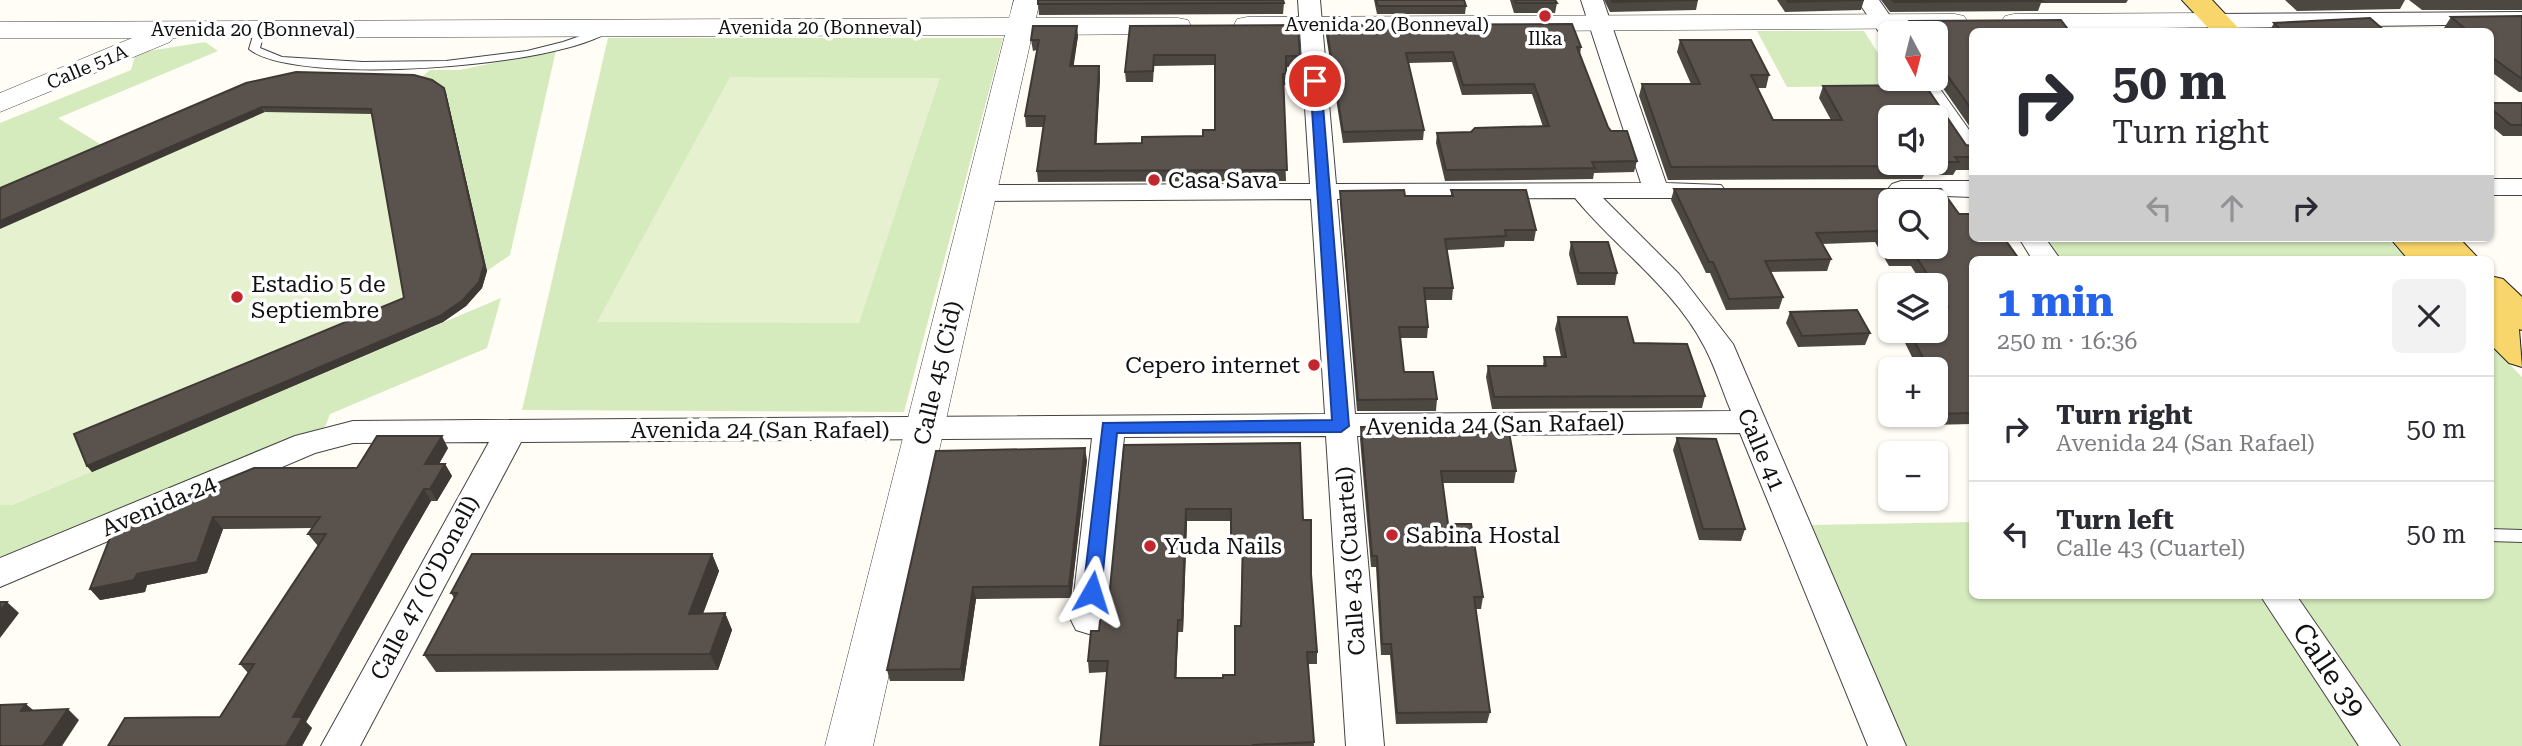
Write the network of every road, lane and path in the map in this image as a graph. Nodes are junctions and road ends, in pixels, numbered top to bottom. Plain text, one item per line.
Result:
1 (1868, 0) edge
2 (2169, 0) edge
3 (1597, 11) edge
4 (1023, 13) edge
5 (1310, 13) edge
6 (2522, 19) edge
7 (1883, 21) edge
8 (2207, 21) edge
9 (1948, 24) edge
10 (1228, 25) edge
11 (1200, 26) edge
12 (1878, 27) edge
13 (2086, 27) edge
14 (612, 28) junction
15 (260, 29) junction
16 (0, 30) edge
17 (174, 30) junction
18 (1931, 91) edge
19 (0, 103) edge
20 (1969, 147) edge
21 (2494, 187) edge
22 (2522, 187) edge
23 (1876, 189) edge
24 (1969, 189) edge
25 (1582, 190) junction
26 (1656, 190) junction
27 (1738, 190) edge
28 (1323, 192) junction
29 (981, 193) junction
30 (2411, 242) edge
31 (2443, 242) edge
32 (2425, 256) edge
33 (2458, 256) edge
34 (2494, 292) edge
35 (2522, 318) edge
36 (2494, 326) edge
37 (2522, 354) edge
38 (1749, 422) junction
39 (1341, 426) junction
40 (1109, 427) junction
41 (924, 429) junction
42 (511, 431) junction
43 (319, 440) joint
44 (2494, 535) edge
45 (2522, 536) edge
46 (0, 573) edge
47 (2280, 599) edge
48 (1089, 620) dead end
49 (340, 746) edge
50 (849, 746) edge
51 (1365, 746) edge
52 (1887, 746) edge
53 (2381, 746) edge

1 - 7 street
2 - 8 main road
3 - 5 street, Avenida 20 (Bonneval)
3 - 12 street, Avenida 20 (Bonneval)
3 - 26 street
4 - 11 street, Avenida 20 (Bonneval)
4 - 14 street, Avenida 20 (Bonneval)
4 - 29 street, Calle 45 (Cid)
5 - 10 street, Avenida 20 (Bonneval)
5 - 28 street, Calle 43 (Cuartel)
6 - 8 street, Avenida 20 (Bonneval)
8 - 13 street, Avenida 20 (Bonneval)
9 - 13 street, Avenida 20 (Bonneval)
14 - 15 street, Avenida 20 (Bonneval)
14 - 15 lane
15 - 17 street, Avenida 20 (Bonneval)
16 - 17 street, Avenida 20 (Bonneval)
17 - 19 street, Calle 51A
18 - 20 street
21 - 22 street
23 - 24 street
25 - 26 street
25 - 28 street
25 - 38 street, Calle 41
26 - 27 street
28 - 29 street
28 - 39 street, Calle 43 (Cuartel)
29 - 41 street, Calle 45 (Cid)
30 - 32 main road
31 - 33 main road
34 - 35 main road
36 - 37 main road
38 - 39 street, Avenida 24 (San Rafael)
38 - 52 street, Calle 41
39 - 40 street, Avenida 24 (San Rafael)
39 - 51 street, Calle 43 (Cuartel)
40 - 41 street, Avenida 24 (San Rafael)
40 - 48 street
41 - 42 street, Avenida 24 (San Rafael)
41 - 50 street, Calle 45 (Cid)
42 - 43 street, Avenida 24 (San Rafael)
42 - 49 street, Calle 47 (O'Donell)
43 - 46 street, Avenida 24
44 - 45 lane
47 - 53 street, Calle 39

